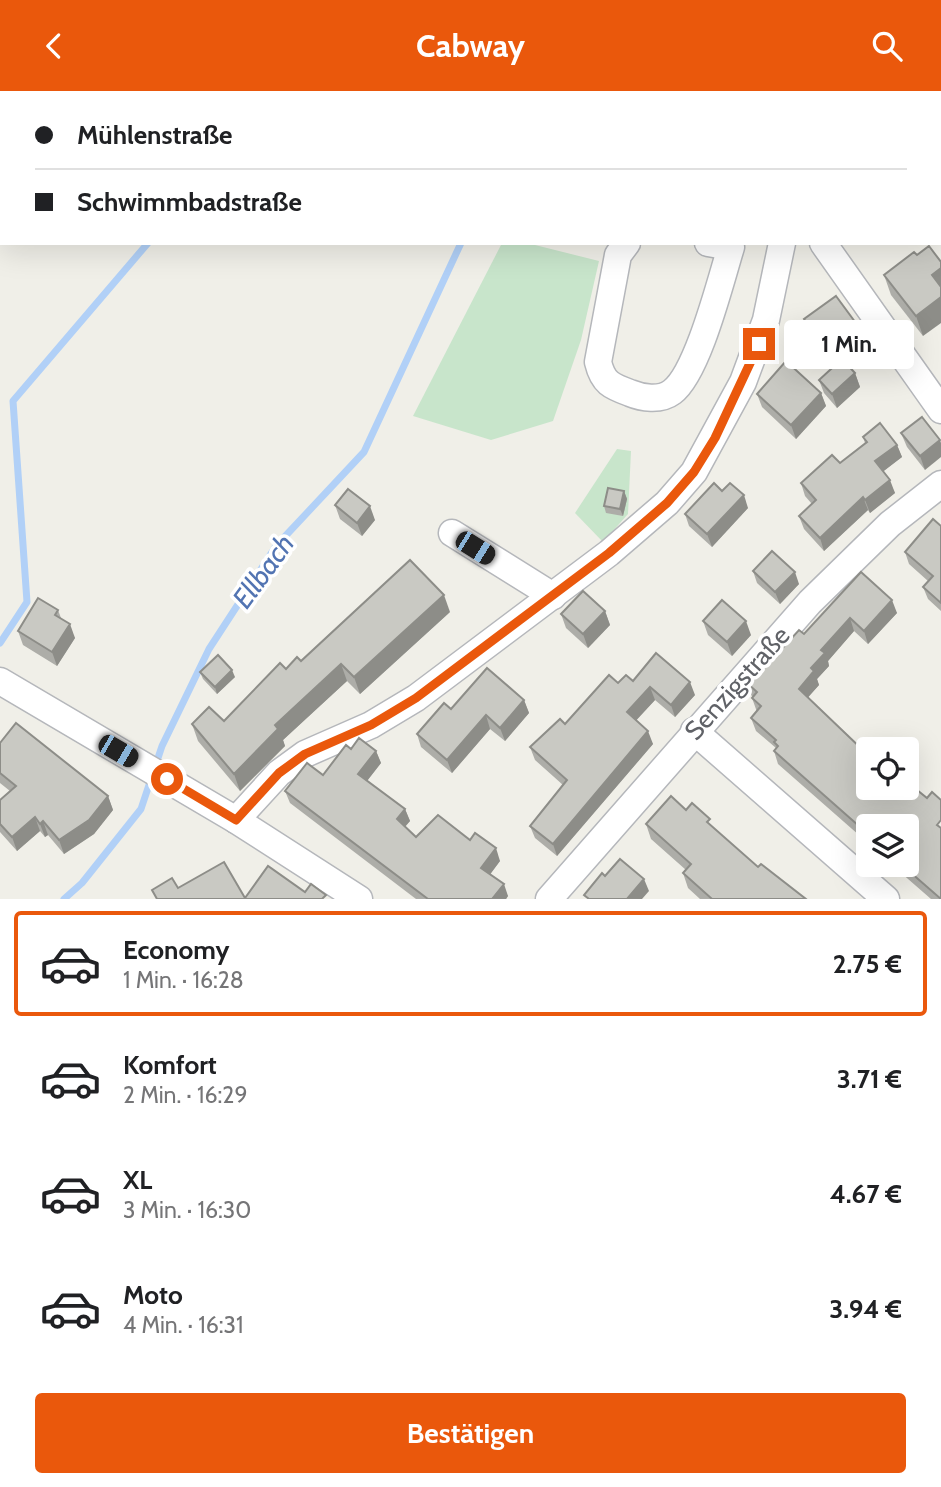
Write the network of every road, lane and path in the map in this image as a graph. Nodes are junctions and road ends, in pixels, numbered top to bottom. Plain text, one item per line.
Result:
1 (626, 245) edge
2 (720, 245) edge
3 (782, 245) edge
4 (824, 245) edge
5 (941, 409) edge
6 (937, 492) edge
7 (452, 533) dead end
8 (553, 596) junction
9 (3, 683) edge
10 (694, 731) junction
11 (236, 820) junction
12 (359, 899) edge
13 (549, 899) edge
14 (886, 899) edge

1 - 2 street
3 - 8 street
4 - 5 street
6 - 10 street, Senzigstraße
7 - 8 street
8 - 11 street
9 - 11 street
10 - 13 street, Senzigstraße
10 - 14 street
11 - 12 street

